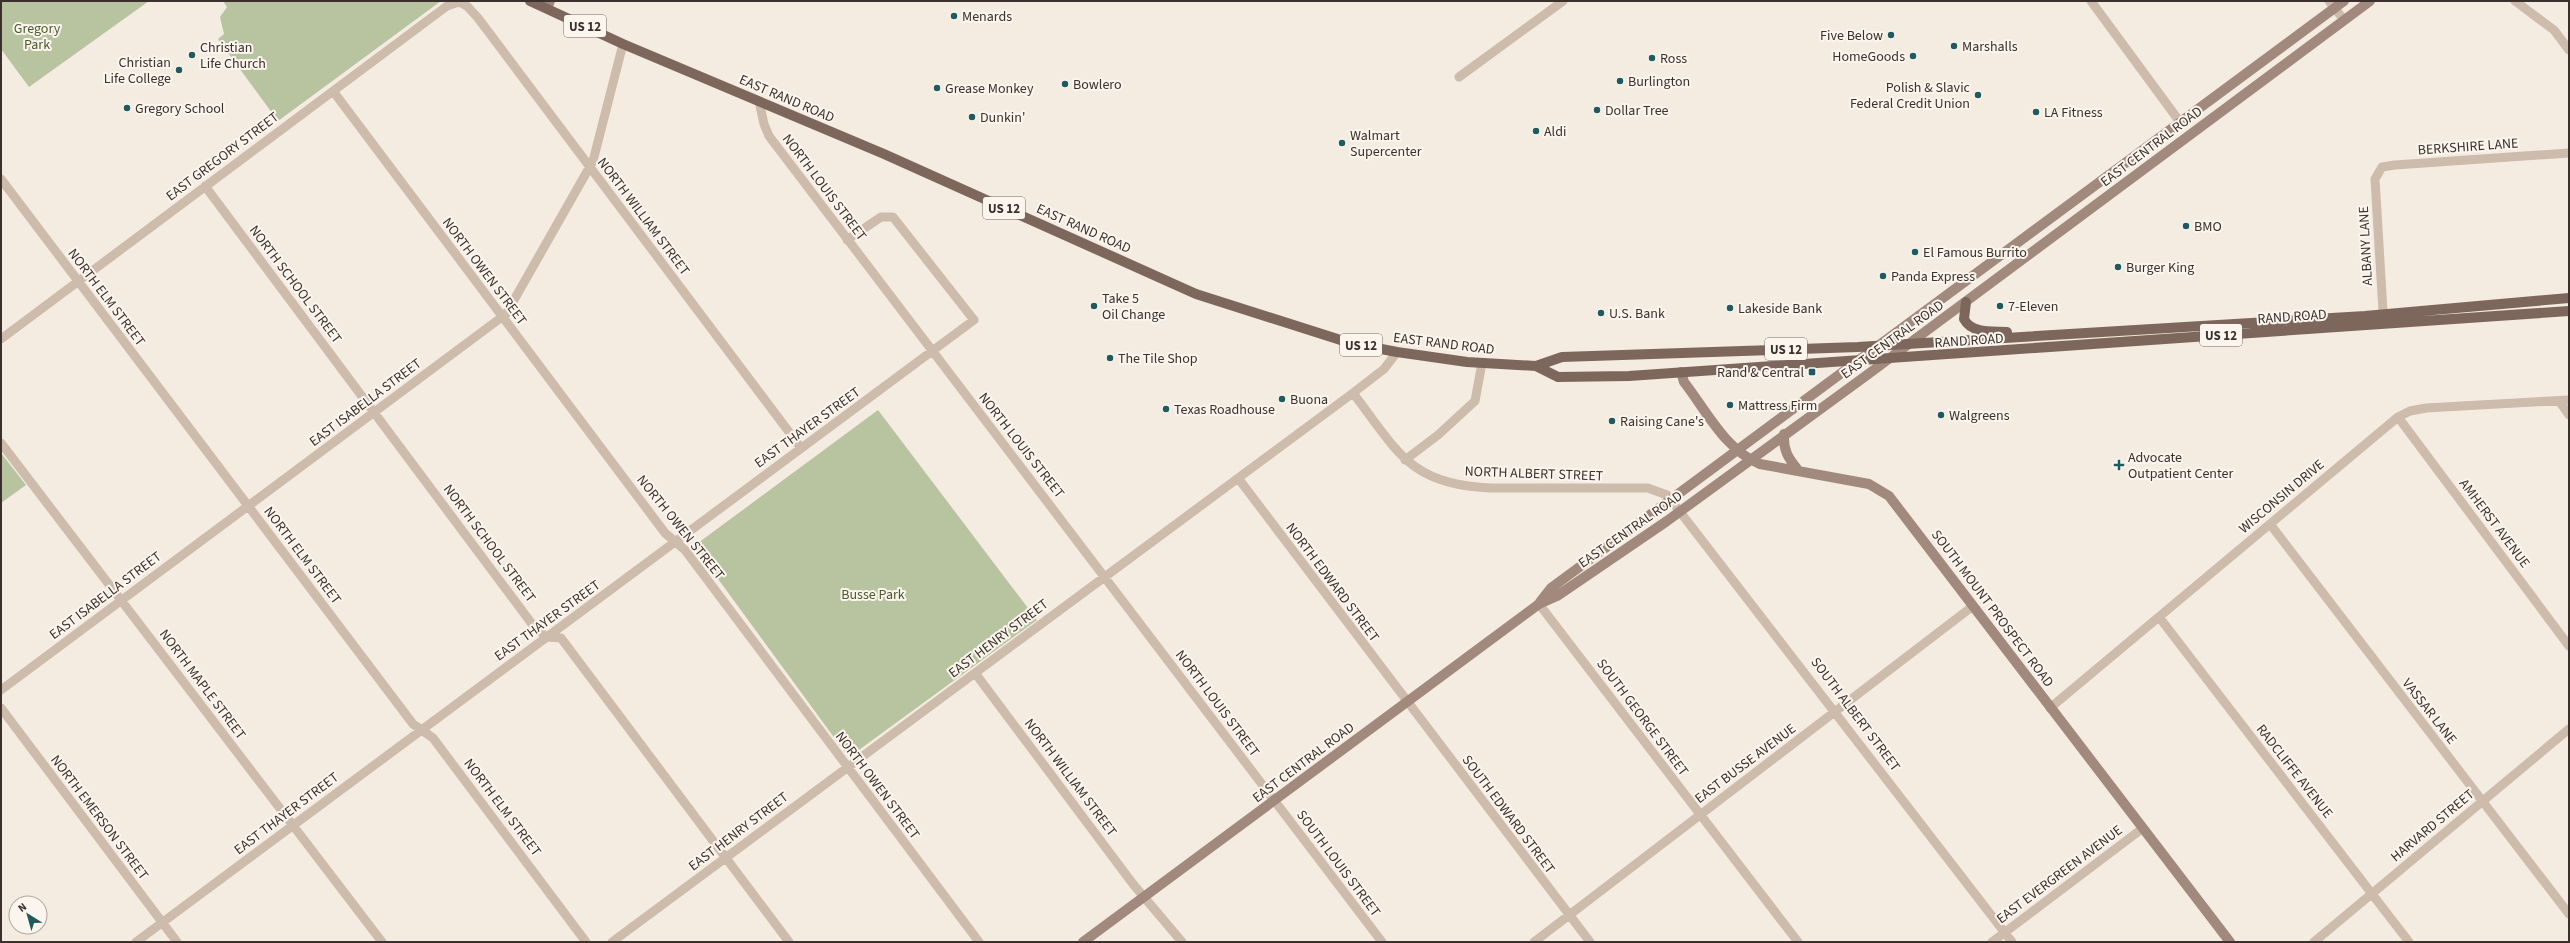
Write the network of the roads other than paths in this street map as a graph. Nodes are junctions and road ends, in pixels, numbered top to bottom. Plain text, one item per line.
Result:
1 (530, 1) edge
2 (1563, 1) edge
3 (2091, 1) edge
4 (2344, 1) edge
5 (2370, 1) edge
6 (2515, 1) edge
7 (462, 3) joint
8 (2332, 4) edge
9 (549, 5) edge
10 (2344, 20) junction
11 (623, 44) junction
12 (2569, 50) edge
13 (1459, 77) dead end
14 (333, 91) junction
15 (759, 101) junction
16 (2180, 122) junction
17 (2569, 153) edge
18 (590, 167) junction
19 (1, 179) edge
20 (2375, 179) joint
21 (205, 186) junction
22 (847, 240) junction
23 (78, 282) junction
24 (2569, 298) edge
25 (1966, 302) junction
26 (2383, 311) dead end
27 (2569, 311) edge
28 (502, 318) junction
29 (2049, 334) junction
30 (1, 339) edge
31 (1909, 344) junction
32 (1894, 345) joint
33 (1878, 346) junction
34 (932, 352) junction
35 (1396, 352) junction
36 (1889, 359) junction
37 (1874, 360) joint
38 (1857, 361) junction
39 (1482, 363) junction
40 (1536, 366) junction
41 (1681, 372) junction
42 (1353, 393) junction
43 (2569, 400) edge
44 (2558, 401) junction
45 (375, 412) junction
46 (2569, 415) edge
47 (2398, 417) junction
48 (1784, 434) junction
49 (1, 443) edge
50 (801, 448) junction
51 (1736, 450) junction
52 (1405, 460) junction
53 (1750, 460) junction
54 (1798, 470) junction
55 (1238, 478) junction
56 (1676, 504) junction
57 (248, 506) junction
58 (2270, 524) junction
59 (675, 542) junction
60 (1105, 576) junction
61 (121, 600) junction
62 (1539, 604) junction
63 (1973, 606) junction
64 (2159, 617) junction
65 (547, 637) junction
66 (2569, 646) edge
67 (975, 673) junction
68 (1, 690) edge
69 (1406, 702) junction
70 (1, 708) edge
71 (2050, 708) junction
72 (1836, 711) junction
73 (2569, 729) edge
74 (420, 730) junction
75 (848, 767) junction
76 (1274, 800) junction
77 (2482, 802) junction
78 (1700, 814) junction
79 (293, 825) junction
80 (2143, 828) junction
81 (726, 857) junction
82 (2372, 893) junction
83 (1145, 896) junction
84 (2569, 914) edge
85 (1569, 915) junction
86 (163, 922) junction
87 (2005, 932) junction
88 (136, 942) edge
89 (177, 942) edge
90 (382, 942) edge
91 (586, 942) edge
92 (612, 942) edge
93 (789, 942) edge
94 (979, 942) edge
95 (1083, 942) edge
96 (1182, 942) edge
97 (1382, 942) edge
98 (1534, 942) edge
99 (1590, 942) edge
100 (1798, 942) edge
101 (1992, 942) edge
102 (2012, 942) edge
103 (2230, 942) edge
104 (2314, 942) edge
105 (2409, 942) edge

1 - 9 main road, EAST RAND ROAD / US 12
2 - 13 street
3 - 16 street
4 - 8 main road, EAST CENTRAL ROAD
5 - 10 main road, EAST CENTRAL ROAD
6 - 12 street
7 - 14 street, EAST GREGORY STREET
7 - 18 street, NORTH WILLIAM STREET
8 - 10 street
8 - 16 main road, EAST CENTRAL ROAD
9 - 11 main road, EAST RAND ROAD / US 12
10 - 25 main road, EAST CENTRAL ROAD
11 - 15 main road, EAST RAND ROAD / US 12
11 - 18 street, EAST ISABELLA STREET
14 - 21 street, EAST GREGORY STREET
14 - 28 street, NORTH OWEN STREET
15 - 22 street, NORTH LOUIS STREET
15 - 35 main road, EAST RAND ROAD / US 12
16 - 33 main road, EAST CENTRAL ROAD
17 - 20 street, BERKSHIRE LANE
18 - 28 street, EAST ISABELLA STREET
18 - 50 street, NORTH WILLIAM STREET
19 - 23 street, NORTH ELM STREET
20 - 26 street, ALBANY LANE
21 - 23 street, EAST GREGORY STREET
21 - 45 street, NORTH SCHOOL STREET
22 - 34 street, NORTH LOUIS STREET
22 - 34 street, EAST THAYER STREET
23 - 30 street, EAST GREGORY STREET
23 - 57 street, NORTH ELM STREET
24 - 29 main road, RAND ROAD / US 12
25 - 29 main road
25 - 31 main road, EAST CENTRAL ROAD
27 - 36 main road, RAND ROAD / US 12
28 - 45 street, EAST ISABELLA STREET
28 - 59 street, NORTH OWEN STREET
29 - 31 main road, RAND ROAD / US 12
31 - 32 main road, RAND ROAD / US 12
31 - 36 main road, EAST CENTRAL ROAD
32 - 33 main road, EAST RAND ROAD / US 12
33 - 38 main road, EAST CENTRAL ROAD
33 - 40 main road, EAST RAND ROAD / US 12
34 - 50 street, EAST THAYER STREET
34 - 60 street, NORTH LOUIS STREET
35 - 39 main road, EAST RAND ROAD / US 12
35 - 42 street, EAST HENRY STREET
36 - 37 main road, RAND ROAD / US 12
36 - 48 main road, EAST CENTRAL ROAD
37 - 38 main road, EAST RAND ROAD / US 12
38 - 41 main road, EAST RAND ROAD / US 12
38 - 51 main road, EAST CENTRAL ROAD
39 - 40 main road, EAST RAND ROAD / US 12
39 - 52 street
40 - 41 main road, EAST RAND ROAD / US 12
41 - 51 main road, SOUTH MOUNT PROSPECT ROAD
42 - 52 street, NORTH ALBERT STREET
42 - 55 street, EAST HENRY STREET
43 - 44 street, WISCONSIN DRIVE
44 - 46 street
44 - 47 street, WISCONSIN DRIVE
45 - 57 street, EAST ISABELLA STREET
45 - 65 street, NORTH SCHOOL STREET
47 - 58 street, WISCONSIN DRIVE
47 - 66 street, AMHERST AVENUE
48 - 53 main road, EAST CENTRAL ROAD
48 - 54 main road
49 - 61 street, NORTH MAPLE STREET
50 - 59 street, EAST THAYER STREET
51 - 53 main road, SOUTH MOUNT PROSPECT ROAD
51 - 56 main road, EAST CENTRAL ROAD
52 - 56 street, NORTH ALBERT STREET
53 - 54 main road, SOUTH MOUNT PROSPECT ROAD
53 - 56 main road, EAST CENTRAL ROAD
54 - 63 main road, SOUTH MOUNT PROSPECT ROAD
55 - 60 street, EAST HENRY STREET
55 - 69 street, NORTH EDWARD STREET
56 - 62 main road, EAST CENTRAL ROAD
56 - 62 main road, EAST CENTRAL ROAD
56 - 72 street, SOUTH ALBERT STREET
57 - 61 street, EAST ISABELLA STREET
57 - 74 street, NORTH ELM STREET
58 - 64 street, WISCONSIN DRIVE
58 - 77 street, VASSAR LANE
59 - 65 street, EAST THAYER STREET
59 - 75 street, NORTH OWEN STREET
60 - 67 street, EAST HENRY STREET
60 - 76 street, NORTH LOUIS STREET
61 - 68 street, EAST ISABELLA STREET
61 - 79 street, NORTH MAPLE STREET
62 - 69 main road, EAST CENTRAL ROAD
62 - 78 street, SOUTH GEORGE STREET
63 - 71 main road, SOUTH MOUNT PROSPECT ROAD
63 - 72 street, EAST BUSSE AVENUE
64 - 71 street, WISCONSIN DRIVE
64 - 82 street, RADCLIFFE AVENUE
65 - 74 street, EAST THAYER STREET
65 - 81 street, NORTH SCHOOL STREET
67 - 75 street, EAST HENRY STREET
67 - 83 street, NORTH WILLIAM STREET
69 - 76 main road, EAST CENTRAL ROAD
69 - 85 street, SOUTH EDWARD STREET
70 - 86 street, NORTH EMERSON STREET
71 - 80 main road, SOUTH MOUNT PROSPECT ROAD
72 - 78 street, EAST BUSSE AVENUE
72 - 87 street, SOUTH ALBERT STREET
73 - 77 street, HARVARD STREET
74 - 79 street, EAST THAYER STREET
74 - 91 street, NORTH ELM STREET
75 - 81 street, EAST HENRY STREET
75 - 94 street, NORTH OWEN STREET
76 - 83 main road, EAST CENTRAL ROAD
76 - 97 street, SOUTH LOUIS STREET
77 - 82 street, HARVARD STREET
77 - 84 street, VASSAR LANE
78 - 85 street, EAST BUSSE AVENUE
78 - 100 street, SOUTH GEORGE STREET
79 - 86 street, EAST THAYER STREET
79 - 90 street, NORTH MAPLE STREET
80 - 87 street, EAST EVERGREEN AVENUE
80 - 103 main road, SOUTH MOUNT PROSPECT ROAD
81 - 92 street, EAST HENRY STREET
81 - 93 street, NORTH SCHOOL STREET
82 - 104 street, HARVARD STREET
82 - 105 street, RADCLIFFE AVENUE
83 - 95 main road, EAST CENTRAL ROAD
83 - 96 street, NORTH WILLIAM STREET
85 - 98 street, EAST BUSSE AVENUE
85 - 99 street, SOUTH EDWARD STREET
86 - 88 street, EAST THAYER STREET
86 - 89 street, NORTH EMERSON STREET
87 - 101 street, EAST EVERGREEN AVENUE
87 - 102 street, SOUTH ALBERT STREET

